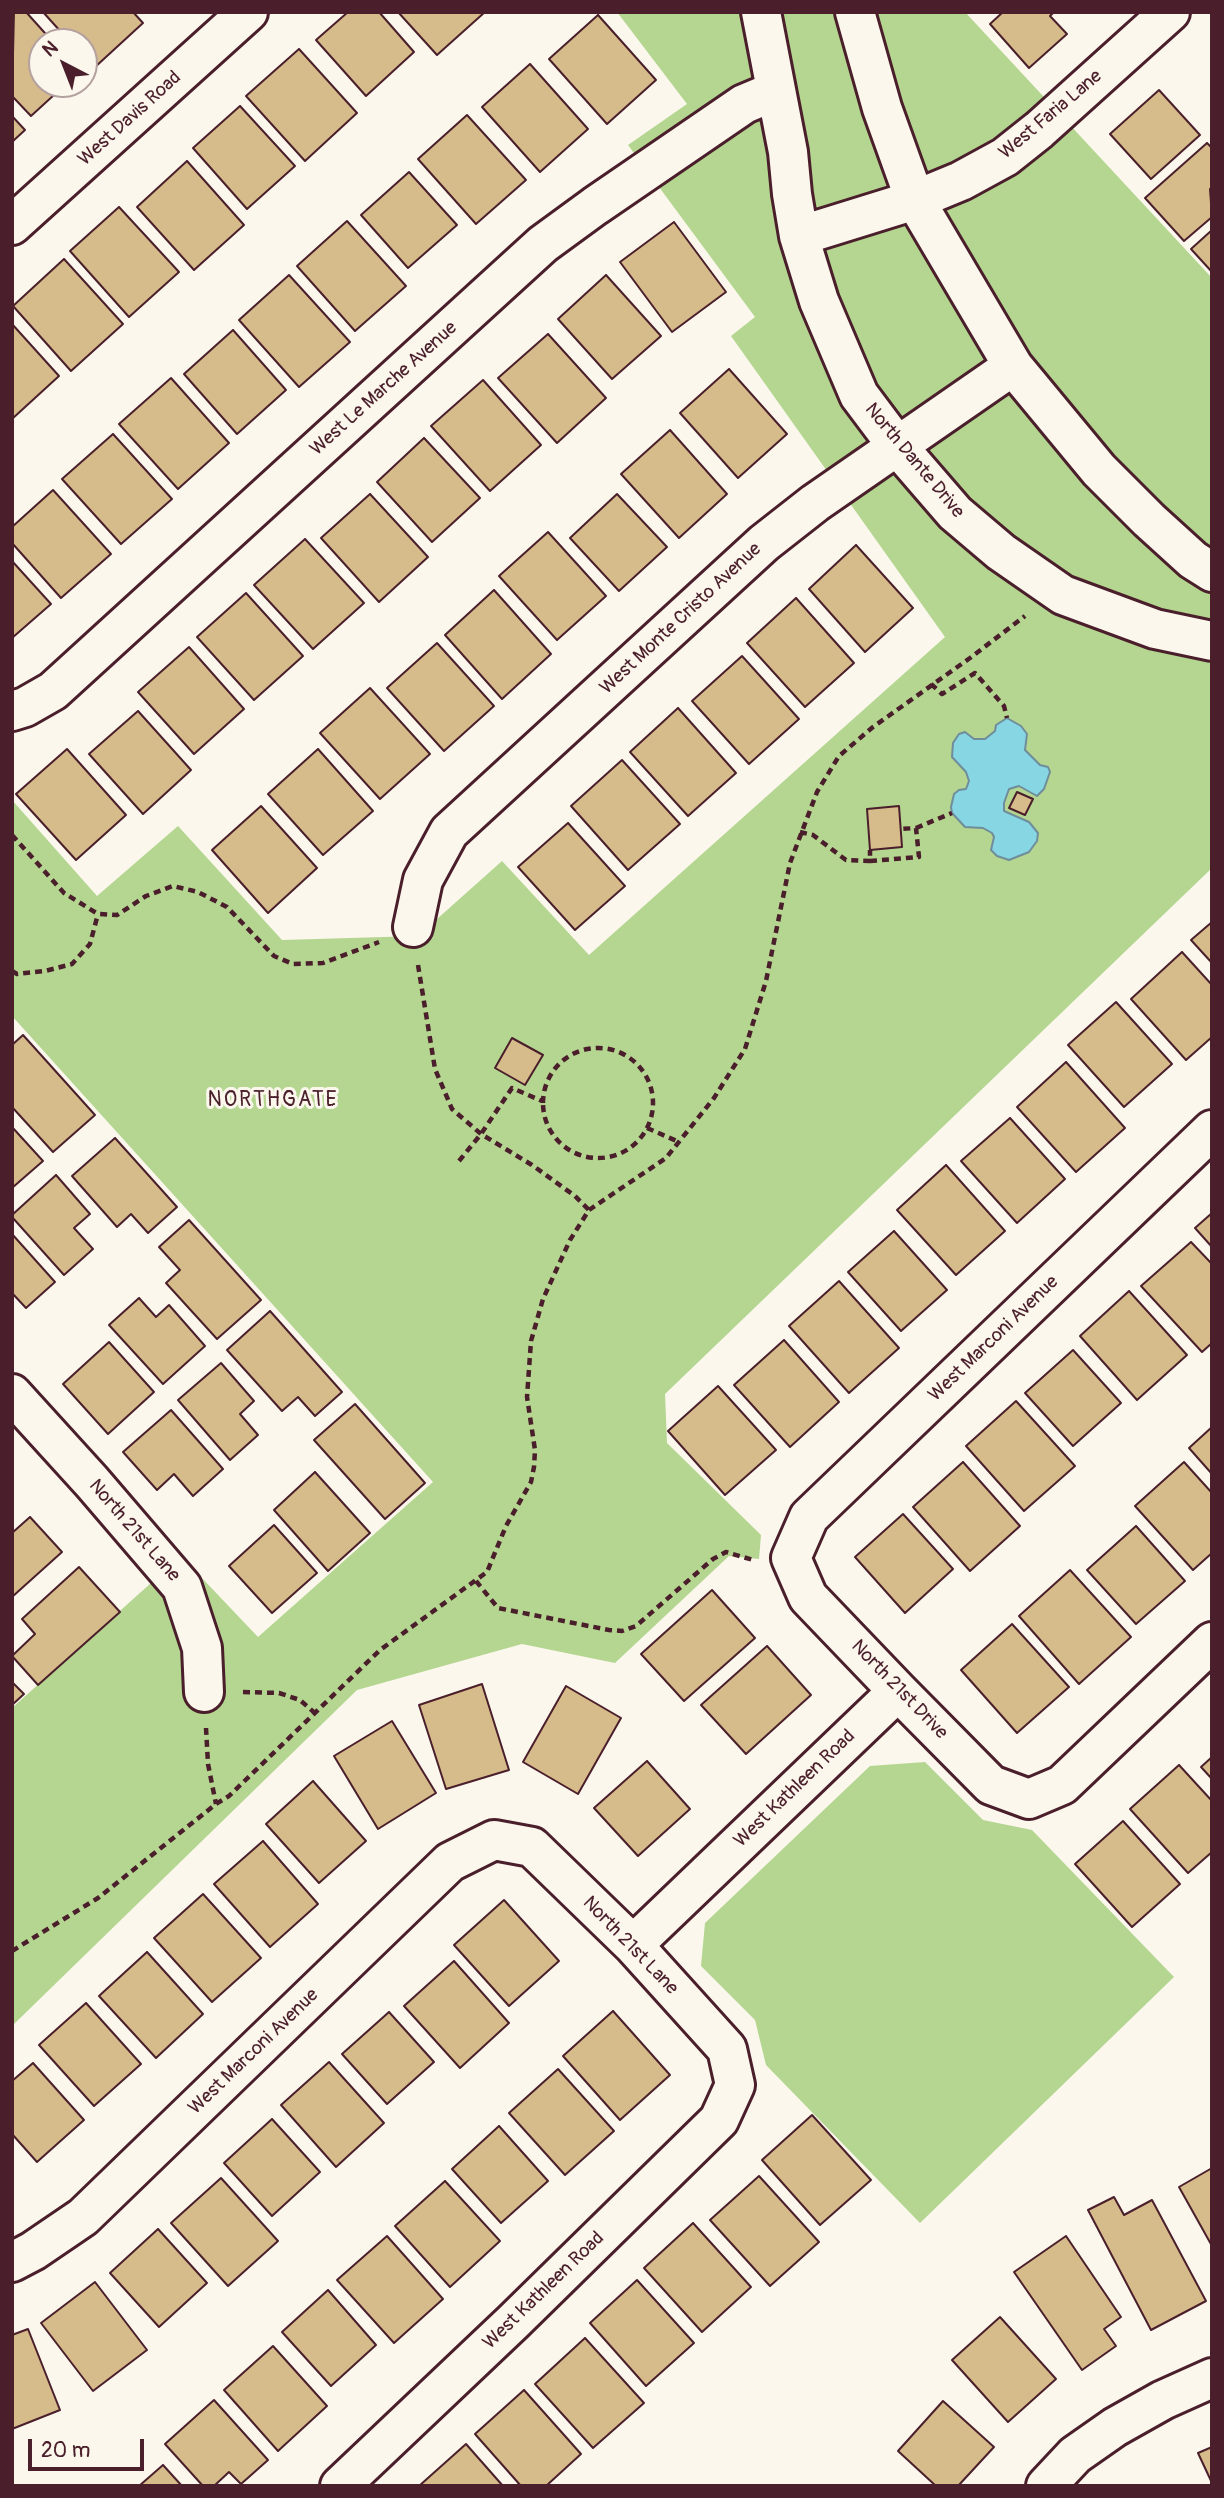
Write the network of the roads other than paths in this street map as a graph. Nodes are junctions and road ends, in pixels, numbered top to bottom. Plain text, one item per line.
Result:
1 (248, 12) edge
2 (761, 12) edge
3 (855, 12) edge
4 (1170, 12) edge
5 (775, 91) junction
6 (915, 200) junction
7 (12, 225) edge
8 (799, 236) junction
9 (1013, 366) junction
10 (898, 447) junction
11 (1212, 572) edge
12 (1212, 641) edge
13 (12, 711) edge
14 (413, 927) road end
15 (1212, 1130) edge
16 (12, 1395) edge
17 (791, 1558) joint
18 (1212, 1642) edge
19 (898, 1691) junction
20 (204, 1692) road end
21 (494, 1840) joint
22 (633, 1945) junction
23 (735, 2085) joint
24 (12, 2262) edge
25 (1212, 2378) edge
26 (340, 2486) edge
27 (1046, 2486) edge

1 - 7 street, West Davis Road
2 - 5 street, North Dante Drive
3 - 6 street
4 - 6 street, West Faria Lane
5 - 8 street, North Dante Drive
5 - 13 street, West Le Marche Avenue
6 - 8 street, West Faria Lane
6 - 9 street
8 - 10 street, North Dante Drive
9 - 10 street, West Monte Cristo Avenue
9 - 11 street
10 - 12 street, North Dante Drive
10 - 14 street, West Monte Cristo Avenue
15 - 17 street, West Marconi Avenue
16 - 20 street, North 21st Lane
17 - 19 street, North 21st Drive
18 - 19 street, North 21st Drive
19 - 22 street, West Kathleen Road
21 - 22 street, North 21st Lane
21 - 24 street, West Marconi Avenue
22 - 23 street, North 21st Lane
23 - 26 street, West Kathleen Road
25 - 27 street

